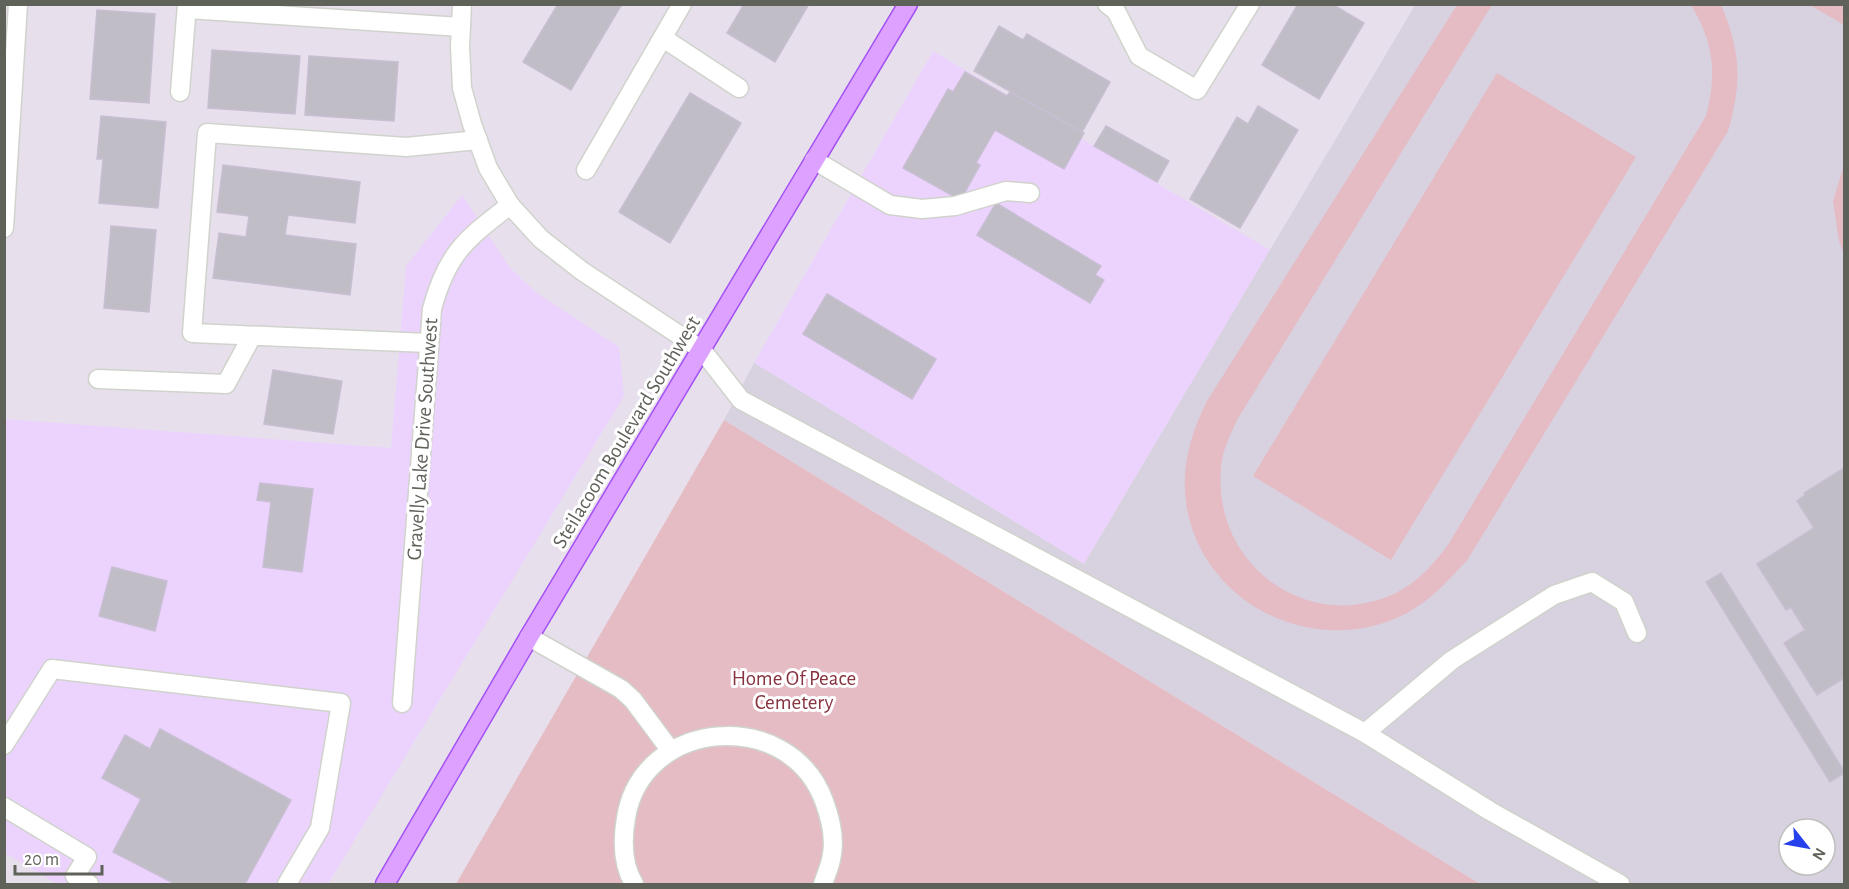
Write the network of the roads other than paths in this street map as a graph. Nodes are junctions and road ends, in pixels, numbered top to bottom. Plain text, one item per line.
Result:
1 (18, 4) edge
2 (462, 4) edge
3 (682, 4) edge
4 (908, 4) edge
5 (1107, 4) edge
6 (1250, 4) edge
7 (187, 7) edge
8 (461, 27) junction
9 (663, 38) junction
10 (738, 88) dead end
11 (180, 92) dead end
12 (478, 140) junction
13 (814, 160) junction
14 (586, 170) dead end
15 (1030, 193) dead end
16 (510, 205) junction
17 (4, 228) edge
18 (252, 336) junction
19 (428, 343) junction
20 (702, 350) junction
21 (98, 379) dead end
22 (1637, 633) dead end
23 (529, 637) junction
24 (402, 704) dead end
25 (1365, 733) junction
26 (4, 745) edge
27 (671, 751) junction
28 (4, 807) edge
29 (89, 885) edge
30 (286, 885) edge
31 (385, 885) edge
32 (634, 885) edge
33 (823, 885) edge
34 (1620, 885) edge

1 - 17 street
2 - 8 street
3 - 9 street
4 - 13 main road, Steilacoom Boulevard Southwest
5 - 6 street
7 - 8 street
7 - 11 street
8 - 12 street
9 - 10 street
9 - 14 street
12 - 16 street
12 - 18 street
13 - 15 street
13 - 20 main road, Steilacoom Boulevard Southwest
16 - 19 street, Gravelly Lake Drive Southwest
16 - 20 street
18 - 19 street
18 - 21 street
19 - 24 street, Gravelly Lake Drive Southwest
20 - 23 main road, Steilacoom Boulevard Southwest
20 - 25 street
22 - 25 street
23 - 27 street
23 - 31 main road, Steilacoom Boulevard Southwest
25 - 34 street
26 - 30 street
27 - 32 street
27 - 33 street
28 - 29 street

